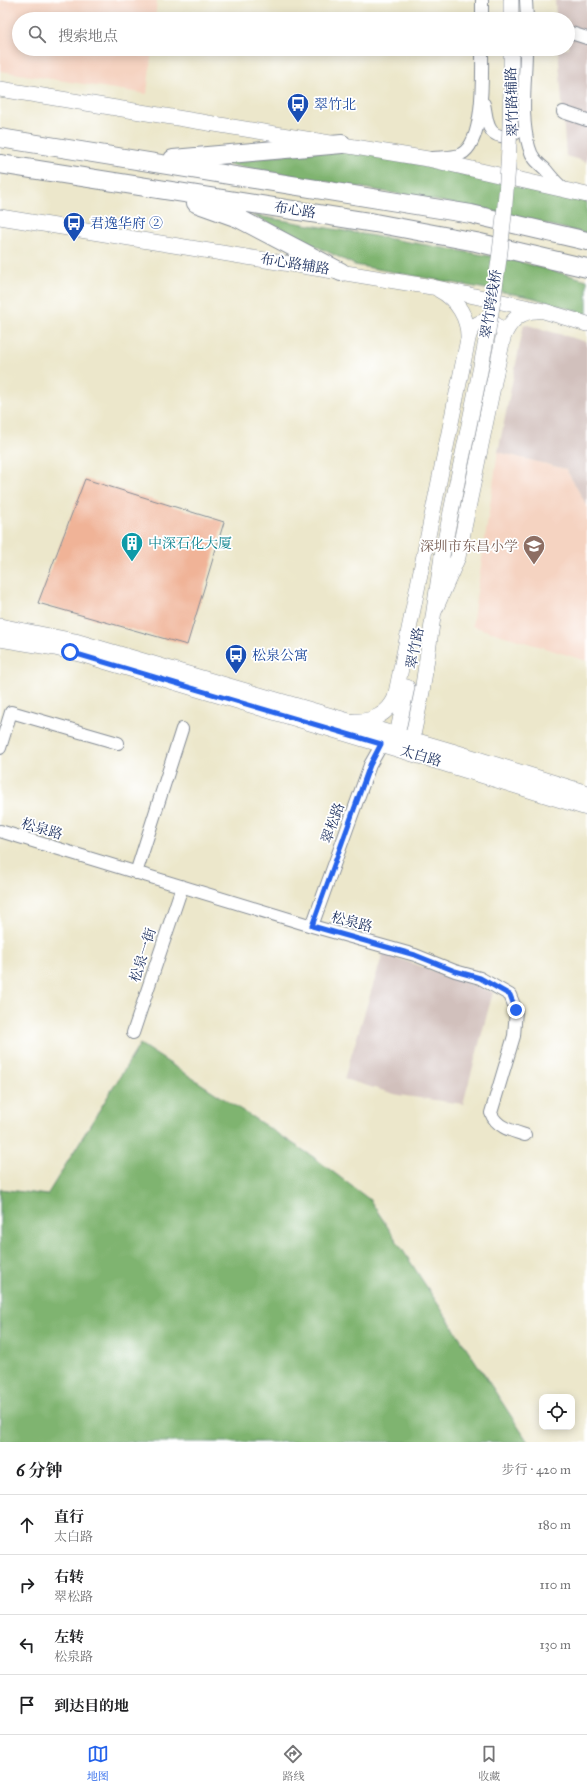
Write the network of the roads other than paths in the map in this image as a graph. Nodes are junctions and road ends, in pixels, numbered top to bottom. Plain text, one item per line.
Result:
1 (482, 0) edge
2 (504, 0) edge
3 (511, 0) edge
4 (526, 0) edge
5 (482, 12) edge
6 (504, 12) edge
7 (511, 12) edge
8 (527, 12) edge
9 (575, 34) edge
10 (587, 38) edge
11 (482, 56) edge
12 (504, 56) edge
13 (512, 56) edge
14 (526, 56) edge
15 (0, 89) edge
16 (482, 95) junction
17 (563, 112) dead end
18 (525, 115) junction
19 (587, 120) edge
20 (0, 138) edge
21 (342, 144) junction
22 (428, 159) junction
23 (147, 161) junction
24 (0, 164) edge
25 (157, 189) junction
26 (564, 189) junction
27 (587, 195) edge
28 (0, 217) edge
29 (587, 241) edge
30 (587, 268) edge
31 (341, 272) junction
32 (432, 287) junction
33 (544, 311) junction
34 (587, 324) edge
35 (503, 338) junction
36 (468, 339) junction
37 (438, 555) junction
38 (419, 578) junction
39 (434, 612) junction
40 (0, 626) edge
41 (0, 639) edge
42 (346, 720) junction
43 (182, 729) dead end
44 (412, 740) junction
45 (392, 741) junction
46 (118, 743) dead end
47 (0, 748) edge
48 (587, 793) edge
49 (587, 808) edge
50 (0, 831) edge
51 (136, 874) junction
52 (182, 887) junction
53 (312, 926) junction
54 (133, 1033) dead end
55 (525, 1135) dead end

1 - 5 street
2 - 6 main road
3 - 7 main road
4 - 8 street
9 - 10 street
11 - 16 street, 翠竹路辅路
12 - 37 main road, 翠竹跨线桥
13 - 37 main road, 翠竹跨线桥, bridge
14 - 18 street, 翠竹路辅路
15 - 21 main road
16 - 18 street
16 - 22 street, 翠竹路辅路
17 - 19 street
18 - 26 street, 翠竹路辅路
20 - 23 highway, 布心路
21 - 22 main road
21 - 23 highway
22 - 26 main road
23 - 29 highway, 布心路
24 - 25 highway, 布心路
25 - 30 highway, 布心路
25 - 31 highway
26 - 27 main road
28 - 31 main road, 布心路辅路
31 - 32 main road, 布心路辅路
32 - 33 main road, 布心路辅路
32 - 36 main road
33 - 34 main road, 布心路辅路
33 - 35 main road
35 - 36 main road
35 - 39 main road
36 - 38 main road
37 - 38 main road, 翠竹路
37 - 39 main road, 翠竹路
37 - 45 main road, 翠竹路
38 - 42 main road, 翠竹路
39 - 44 main road, 翠竹路
40 - 42 main road, 太白路
41 - 45 main road, 太白路
42 - 45 main road, 太白路
43 - 51 street
44 - 45 main road
44 - 48 main road, 太白路
45 - 49 main road, 太白路
45 - 53 street, 翠松路
46 - 47 street
50 - 51 street, 松泉路
51 - 52 street, 松泉路
52 - 53 street, 松泉路
52 - 54 street, 松泉一街
53 - 55 street, 松泉路

